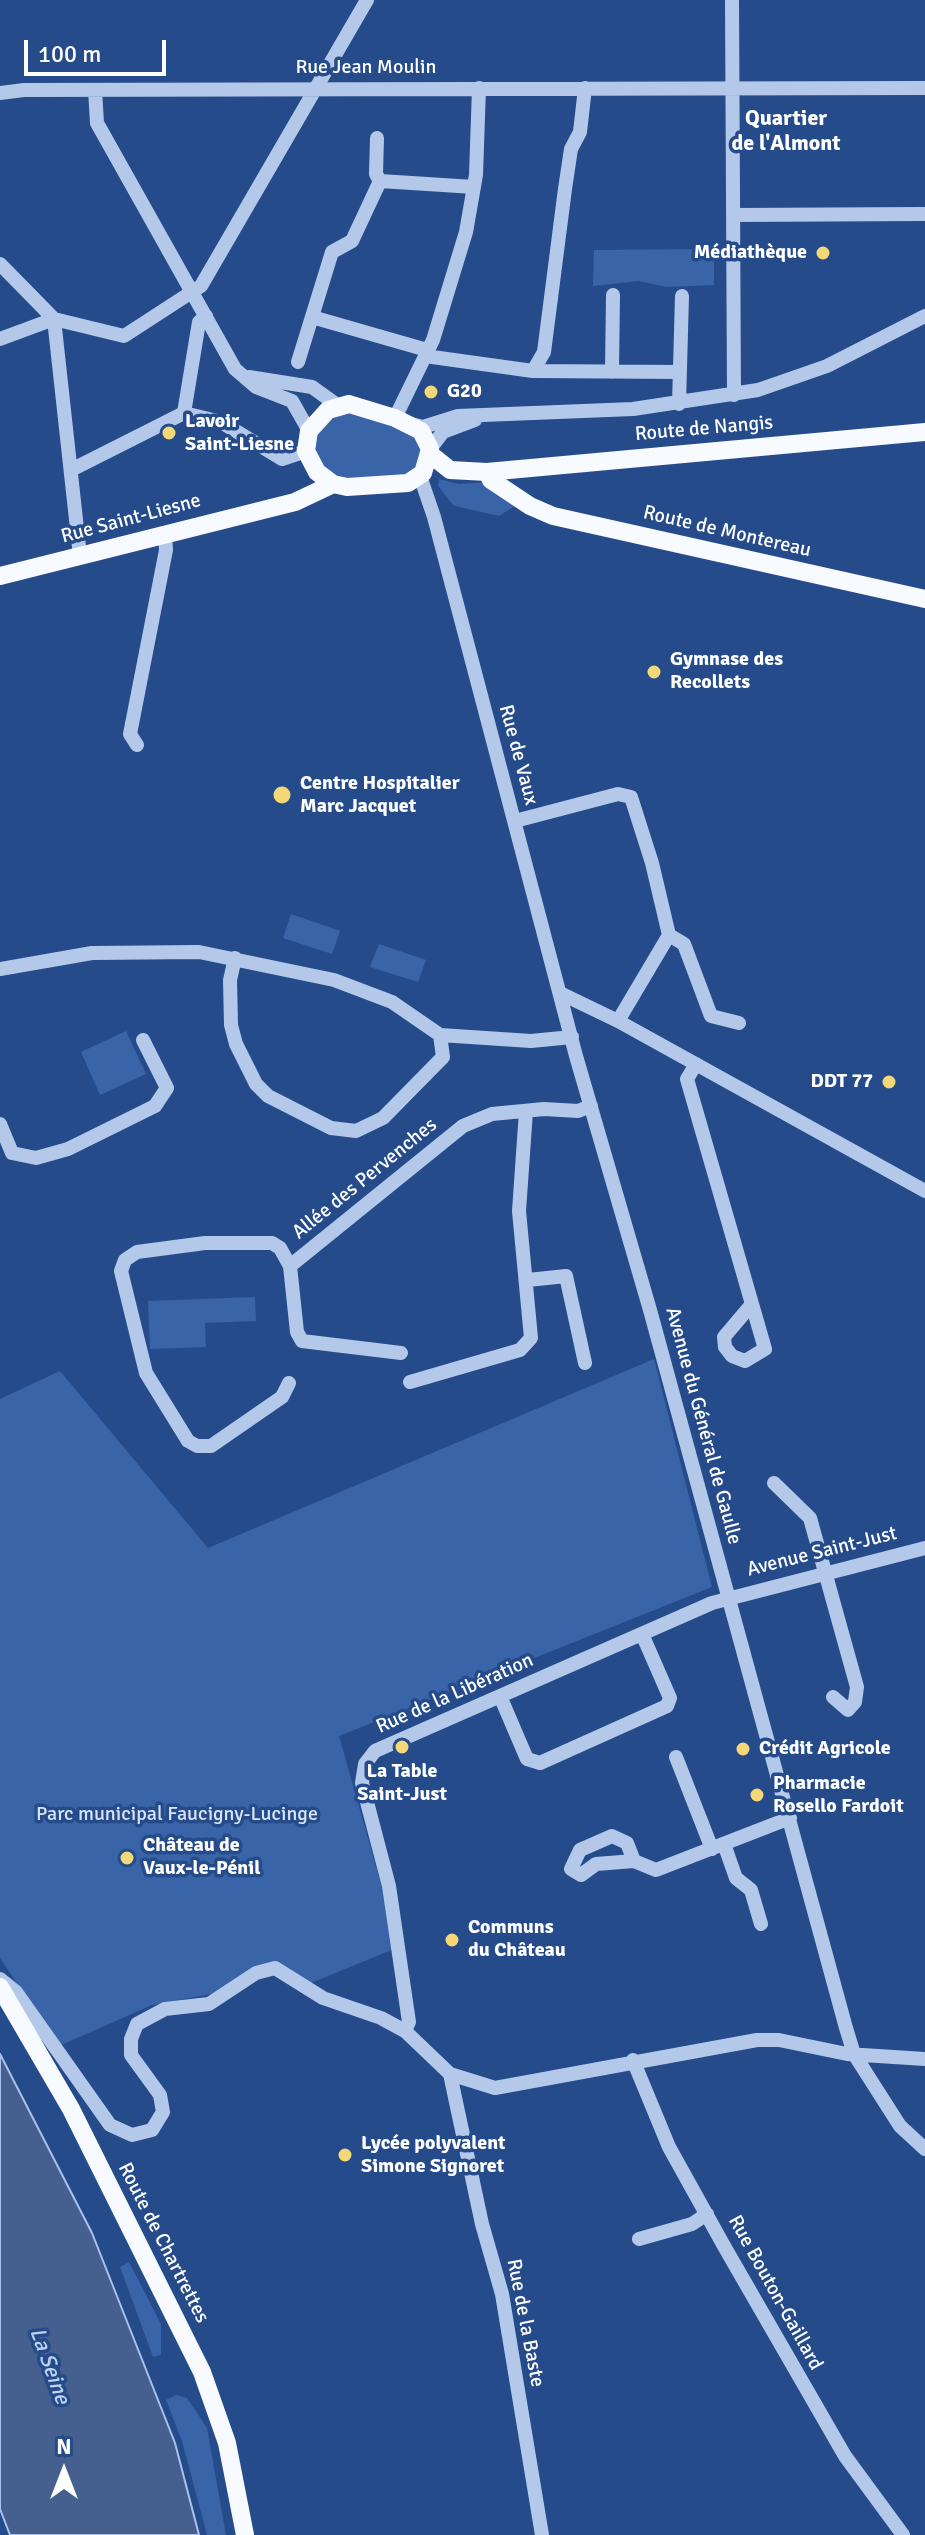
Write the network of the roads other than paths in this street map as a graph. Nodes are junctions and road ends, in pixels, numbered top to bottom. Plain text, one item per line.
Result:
1 (367, 0) edge
2 (732, 0) edge
3 (315, 88) junction
4 (479, 88) junction
5 (585, 88) junction
6 (733, 88) junction
7 (925, 88) edge
8 (95, 90) junction
9 (0, 93) edge
10 (377, 138) dead end
11 (380, 181) junction
12 (474, 187) junction
13 (925, 214) edge
14 (733, 215) junction
15 (0, 264) edge
16 (193, 292) junction
17 (613, 295) dead end
18 (682, 296) dead end
19 (206, 316) junction
20 (925, 316) edge
21 (312, 317) junction
22 (54, 319) junction
23 (0, 339) edge
24 (426, 353) junction
25 (298, 362) dead end
26 (533, 371) junction
27 (612, 372) junction
28 (680, 372) junction
29 (243, 375) junction
30 (734, 395) junction
31 (679, 404) junction
32 (337, 405) junction
33 (184, 413) junction
34 (483, 417) junction
35 (402, 418) junction
36 (309, 431) junction
37 (925, 432) edge
38 (430, 451) junction
39 (309, 457) junction
40 (518, 468) junction
41 (71, 470) junction
42 (487, 472) junction
43 (421, 474) junction
44 (333, 484) junction
45 (391, 485) junction
46 (522, 500) junction
47 (274, 505) junction
48 (434, 527) junction
49 (165, 533) junction
50 (80, 556) junction
51 (0, 576) edge
52 (925, 599) edge
53 (137, 745) dead end
54 (515, 821) junction
55 (669, 935) junction
56 (235, 958) junction
57 (0, 969) edge
58 (562, 994) junction
59 (618, 1021) junction
60 (739, 1023) dead end
61 (440, 1035) junction
62 (572, 1037) junction
63 (143, 1040) dead end
64 (696, 1064) junction
65 (591, 1106) junction
66 (526, 1111) junction
67 (0, 1124) edge
68 (925, 1191) edge
69 (290, 1266) junction
70 (528, 1280) junction
71 (752, 1304) dead end
72 (401, 1353) dead end
73 (585, 1363) dead end
74 (410, 1382) dead end
75 (289, 1383) dead end
76 (774, 1483) dead end
77 (925, 1548) edge
78 (825, 1572) junction
79 (729, 1597) junction
80 (642, 1634) junction
81 (500, 1696) junction
82 (833, 1697) dead end
83 (676, 1757) dead end
84 (790, 1818) junction
85 (718, 1846) junction
86 (634, 1861) dead end
87 (761, 1924) dead end
88 (0, 1979) edge
89 (0, 1987) edge
90 (405, 2031) junction
91 (854, 2054) junction
92 (925, 2059) edge
93 (633, 2060) junction
94 (450, 2074) junction
95 (925, 2149) edge
96 (707, 2214) junction
97 (639, 2239) dead end
98 (245, 2535) edge
99 (542, 2535) edge
100 (903, 2535) edge

1 - 3 street
2 - 6 street
3 - 4 street, Rue Jean Moulin
3 - 8 street, Rue Jean Moulin
3 - 16 street
4 - 5 street, Rue Jean Moulin
4 - 12 street
5 - 6 street, Rue Jean Moulin
5 - 26 street
6 - 7 street, Rue Jean Moulin
6 - 14 street
8 - 9 street, Rue Jean Moulin
8 - 16 street
10 - 11 street
11 - 12 street
11 - 21 street
12 - 24 street
13 - 14 street
14 - 30 street
15 - 22 street
16 - 19 street
16 - 22 street
17 - 27 street
18 - 28 street
19 - 29 street
19 - 33 street
20 - 30 street
21 - 24 street
21 - 25 street
22 - 23 street
22 - 41 street
24 - 26 street
24 - 35 street
26 - 27 street
27 - 28 street
28 - 31 street
29 - 32 street
29 - 36 street
30 - 31 street
31 - 34 street
32 - 35 main road
32 - 36 main road
33 - 39 street
33 - 41 street
34 - 35 street
34 - 38 street
35 - 38 main road
36 - 39 main road
37 - 40 main road, Route de Nangis
38 - 42 main road, Route de Nangis
38 - 43 main road
39 - 44 main road
39 - 47 main road, Rue Saint-Liesne
40 - 42 main road, Route de Nangis
40 - 46 main road
41 - 50 street
42 - 43 main road, Route de Nangis
42 - 46 main road, Route de Montereau
43 - 45 main road
43 - 48 street, Rue de Vaux
44 - 45 main road
44 - 47 main road, Rue Saint-Liesne
45 - 48 street, Rue de Vaux
46 - 52 main road, Route de Montereau
47 - 49 main road, Rue Saint-Liesne
48 - 54 street, Rue de Vaux
49 - 50 main road, Rue Saint-Liesne
49 - 53 street
50 - 51 main road, Rue Saint-Liesne
54 - 55 street
54 - 58 street, Rue de Vaux
55 - 59 street
55 - 60 street
56 - 57 street
56 - 61 street
56 - 61 street
58 - 59 street
58 - 62 street, Avenue du Général de Gaulle
59 - 64 street
61 - 62 street
62 - 65 street, Avenue du Général de Gaulle
63 - 67 street
64 - 68 street
64 - 71 street
65 - 66 street, Allée des Pervenches
65 - 79 street, Avenue du Général de Gaulle
66 - 69 street, Allée des Pervenches
66 - 70 street
69 - 72 street, Allée des Pervenches
69 - 75 street
70 - 73 street
70 - 74 street
76 - 78 street
77 - 78 street, Avenue Saint-Just
78 - 79 street, Avenue Saint-Just
78 - 82 street
79 - 80 street, Rue de la Libération
79 - 84 street, Avenue du Général de Gaulle
80 - 81 street, Rue de la Libération
80 - 81 street
81 - 90 street, Rue de la Libération
83 - 85 street
84 - 85 street
84 - 91 street, Avenue du Général de Gaulle
85 - 86 street
85 - 87 street
88 - 90 street
89 - 98 main road, Route de Chartrettes
90 - 94 street
91 - 92 street
91 - 93 street
91 - 95 street, Avenue du Général de Gaulle
93 - 94 street
93 - 96 street, Rue Bouton-Gaillard
94 - 99 street, Rue de la Baste
96 - 97 street
96 - 100 street, Rue Bouton-Gaillard

